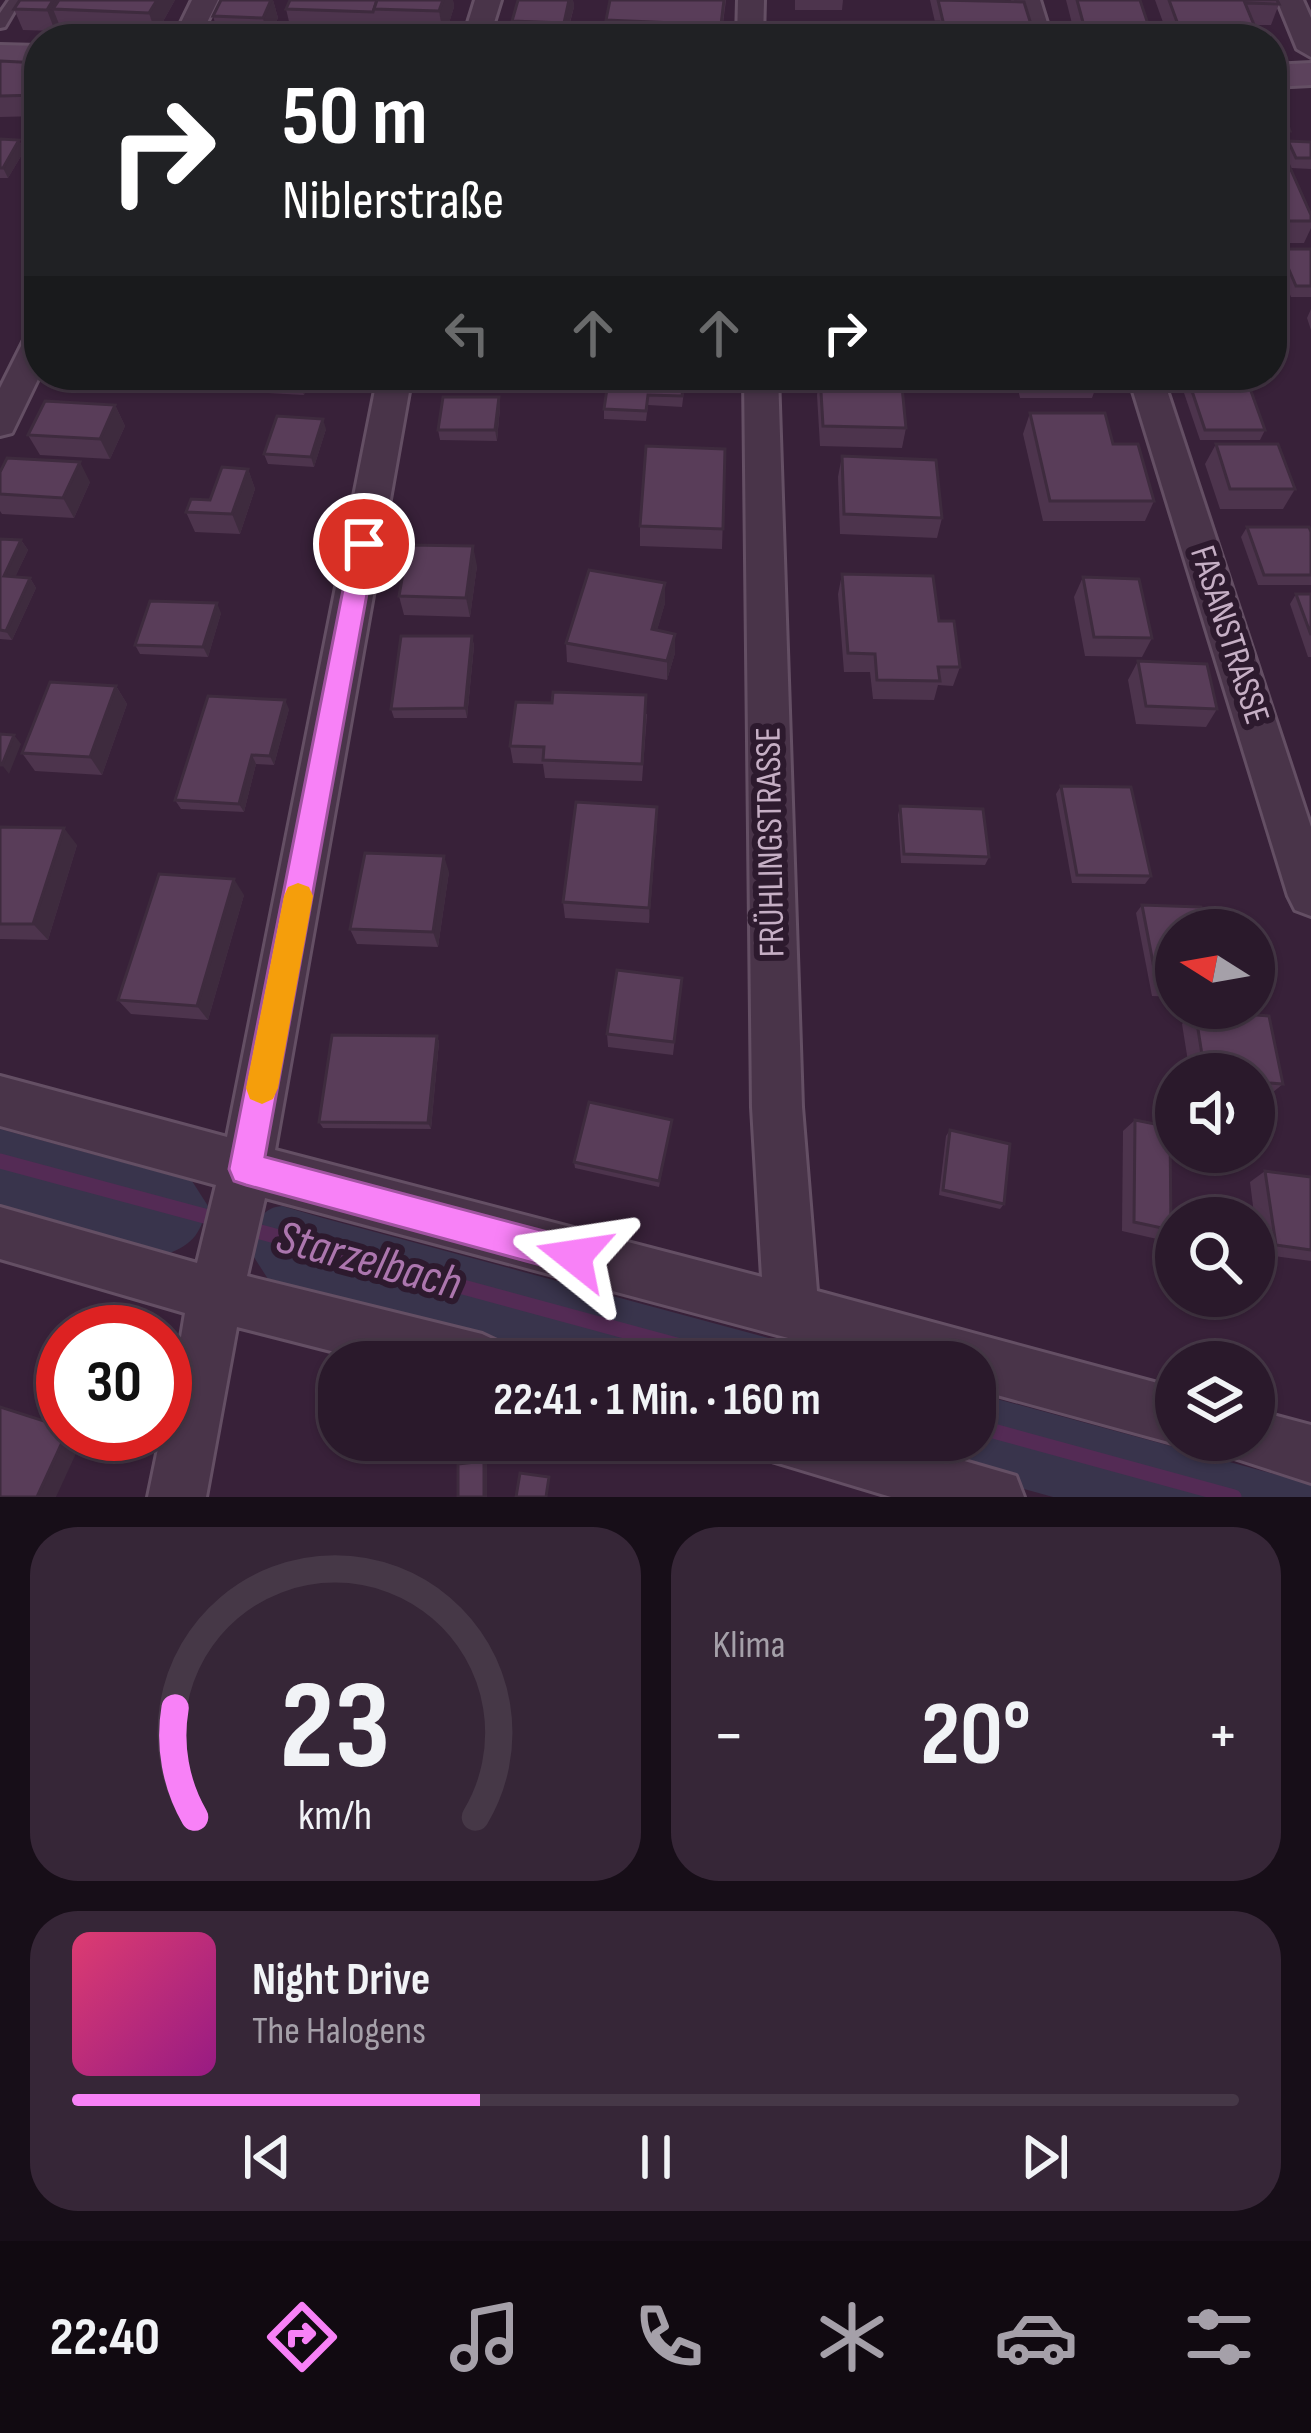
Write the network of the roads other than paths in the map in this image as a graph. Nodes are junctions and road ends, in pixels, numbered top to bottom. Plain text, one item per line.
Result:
1 (15, 0) edge
2 (1290, 0) edge
3 (0, 24) edge
4 (1311, 49) edge
5 (24, 374) edge
6 (392, 390) edge
7 (761, 390) edge
8 (1150, 390) edge
9 (0, 424) edge
10 (1311, 896) edge
11 (0, 1101) edge
12 (243, 1184) junction
13 (0, 1233) edge
14 (220, 1276) junction
15 (791, 1309) junction
16 (418, 1341) edge
17 (1155, 1410) edge
18 (1275, 1444) edge
19 (1311, 1454) edge
20 (832, 1461) edge
21 (870, 1479) edge
22 (177, 1497) edge
23 (995, 1497) edge

1 - 3 lane
2 - 4 street
5 - 9 street
6 - 12 street
7 - 15 street, FRÜHLINGSTRASSE
8 - 10 street, FASANSTRASSE
11 - 12 street
12 - 14 street
12 - 15 street
13 - 14 street
14 - 16 street
14 - 22 street
15 - 17 street
18 - 19 street
20 - 21 street
21 - 23 street

